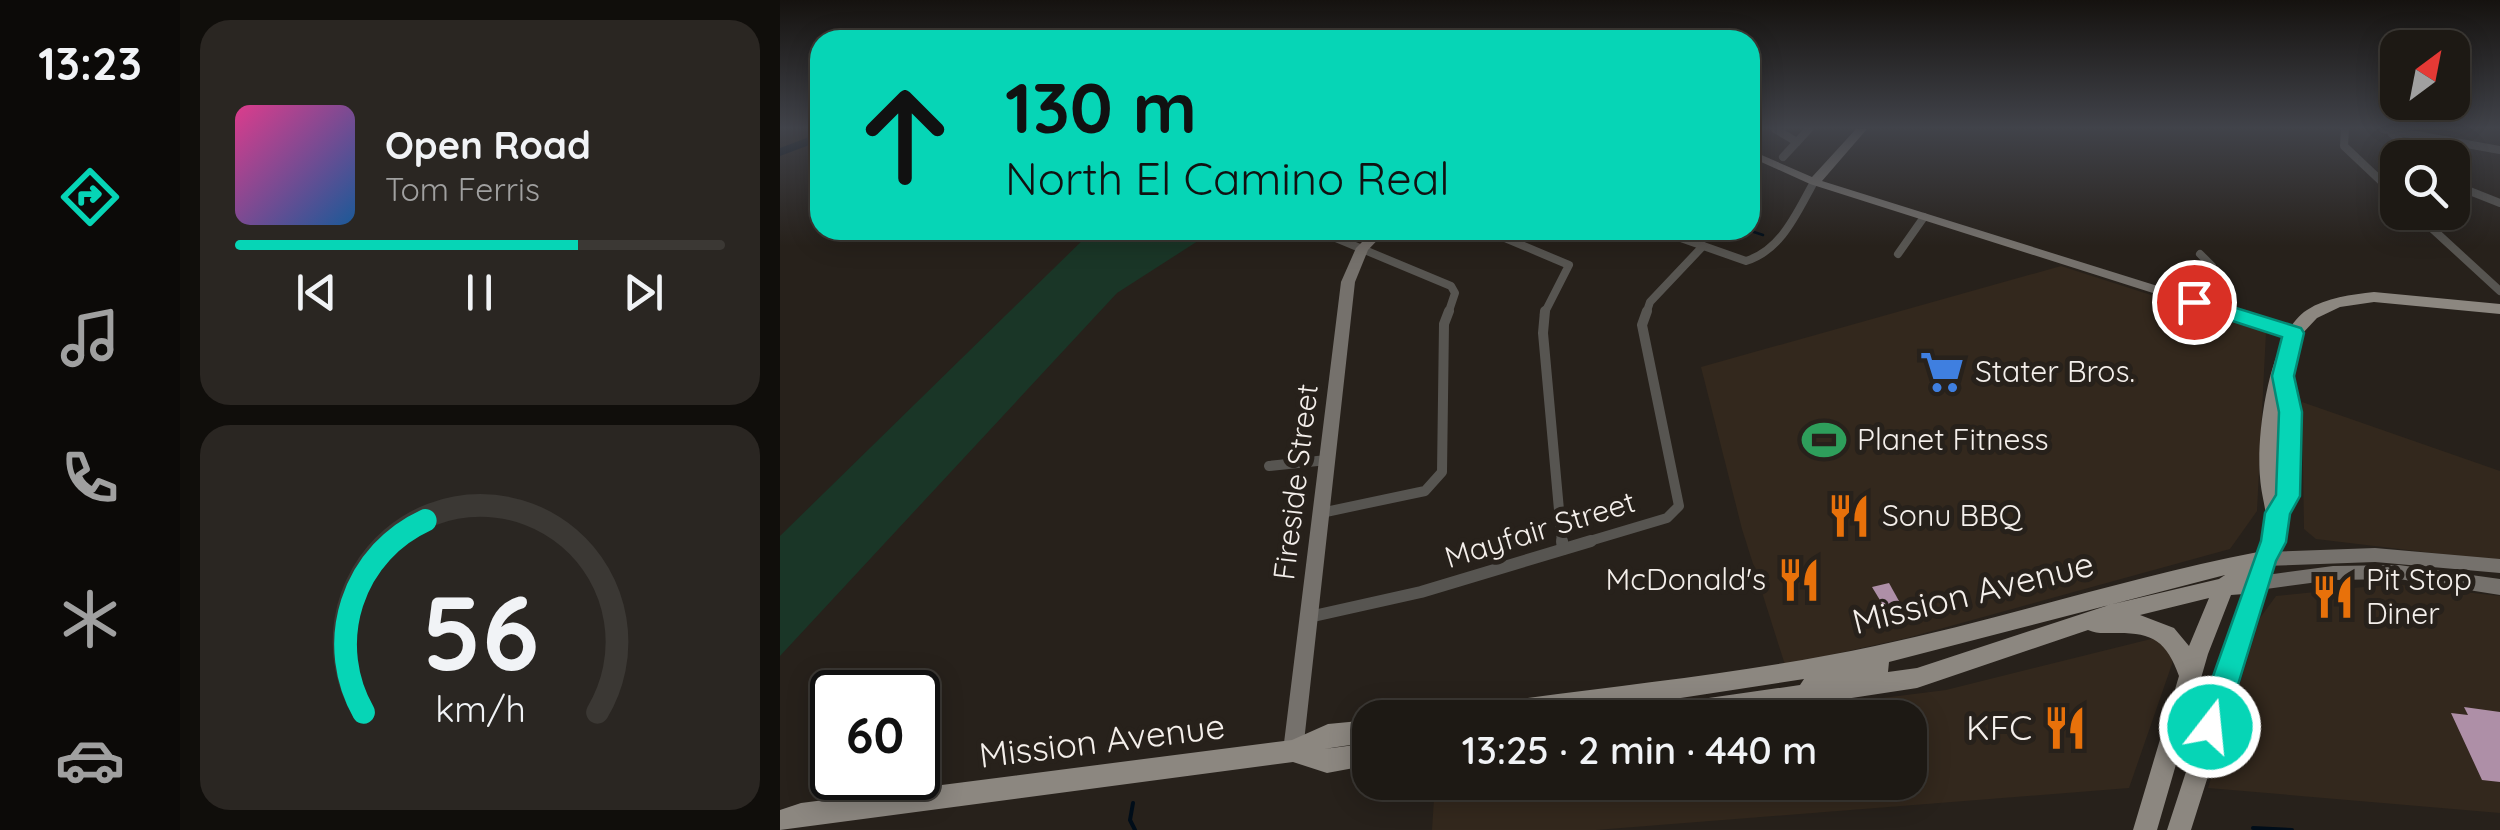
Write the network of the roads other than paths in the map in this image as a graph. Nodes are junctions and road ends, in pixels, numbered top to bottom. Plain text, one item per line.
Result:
1 (1783, 168) edge
2 (1827, 168) edge
3 (1814, 182) junction
4 (2470, 191) edge
5 (2500, 203) edge
6 (1924, 217) junction
7 (2434, 230) edge
8 (1342, 240) edge
9 (1370, 240) edge
10 (1509, 240) edge
11 (1686, 240) edge
12 (1703, 246) junction
13 (1362, 248) junction
14 (1898, 254) dead end
15 (2200, 254) dead end
16 (2212, 266) dead end
17 (2500, 291) edge
18 (2500, 309) edge
19 (2293, 333) junction
20 (2281, 437) junction
21 (1327, 460) junction
22 (1269, 466) dead end
23 (2278, 513) junction
24 (1321, 514) junction
25 (1564, 549) junction
26 (2500, 566) edge
27 (2261, 571) junction
28 (2224, 587) junction
29 (2500, 587) edge
30 (2046, 612) junction
31 (1308, 617) junction
32 (2071, 626) junction
33 (1966, 635) junction
34 (2000, 650) junction
35 (1879, 655) junction
36 (2190, 677) junction
37 (1917, 678) junction
38 (1687, 687) junction
39 (1644, 692) junction
40 (1805, 696) junction
41 (1588, 700) edge
42 (1641, 700) edge
43 (1675, 700) edge
44 (1775, 700) edge
45 (1352, 733) edge
46 (1293, 752) junction
47 (1352, 757) edge
48 (787, 816) edge
49 (2145, 830) edge
50 (2179, 830) edge

1 - 3 street
2 - 3 street
3 - 6 street
3 - 12 street
4 - 5 street
6 - 14 street
6 - 19 street
7 - 17 street
8 - 13 street
9 - 13 street, Fireside Street
10 - 25 street
11 - 12 street
12 - 25 street, Mayfair Street
13 - 21 street, Fireside Street
13 - 24 street
15 - 16 street
18 - 19 main road
19 - 20 main road
20 - 23 main road
20 - 23 main road
21 - 22 street
21 - 24 street, Fireside Street
23 - 27 main road
24 - 31 street, Fireside Street
25 - 31 street, Mayfair Street
26 - 27 street, Mission Avenue
27 - 28 main road, Mission Avenue
27 - 29 street, Mission Avenue
27 - 30 main road, Mission Avenue
27 - 50 main road
28 - 32 main road, Mission Avenue
28 - 36 main road
30 - 33 main road, Mission Avenue
30 - 34 main road
31 - 46 street, Fireside Street
32 - 34 main road, Mission Avenue
32 - 36 main road
33 - 35 main road, Mission Avenue
33 - 37 main road
34 - 37 main road, Mission Avenue
35 - 38 main road, Mission Avenue
35 - 40 main road
36 - 49 main road
37 - 40 main road, Mission Avenue
38 - 39 main road, Mission Avenue
38 - 43 main road
39 - 41 main road, Mission Avenue
39 - 42 main road
40 - 44 main road, Mission Avenue
45 - 46 main road, Mission Avenue
46 - 47 main road, Mission Avenue
46 - 48 main road, Mission Avenue

